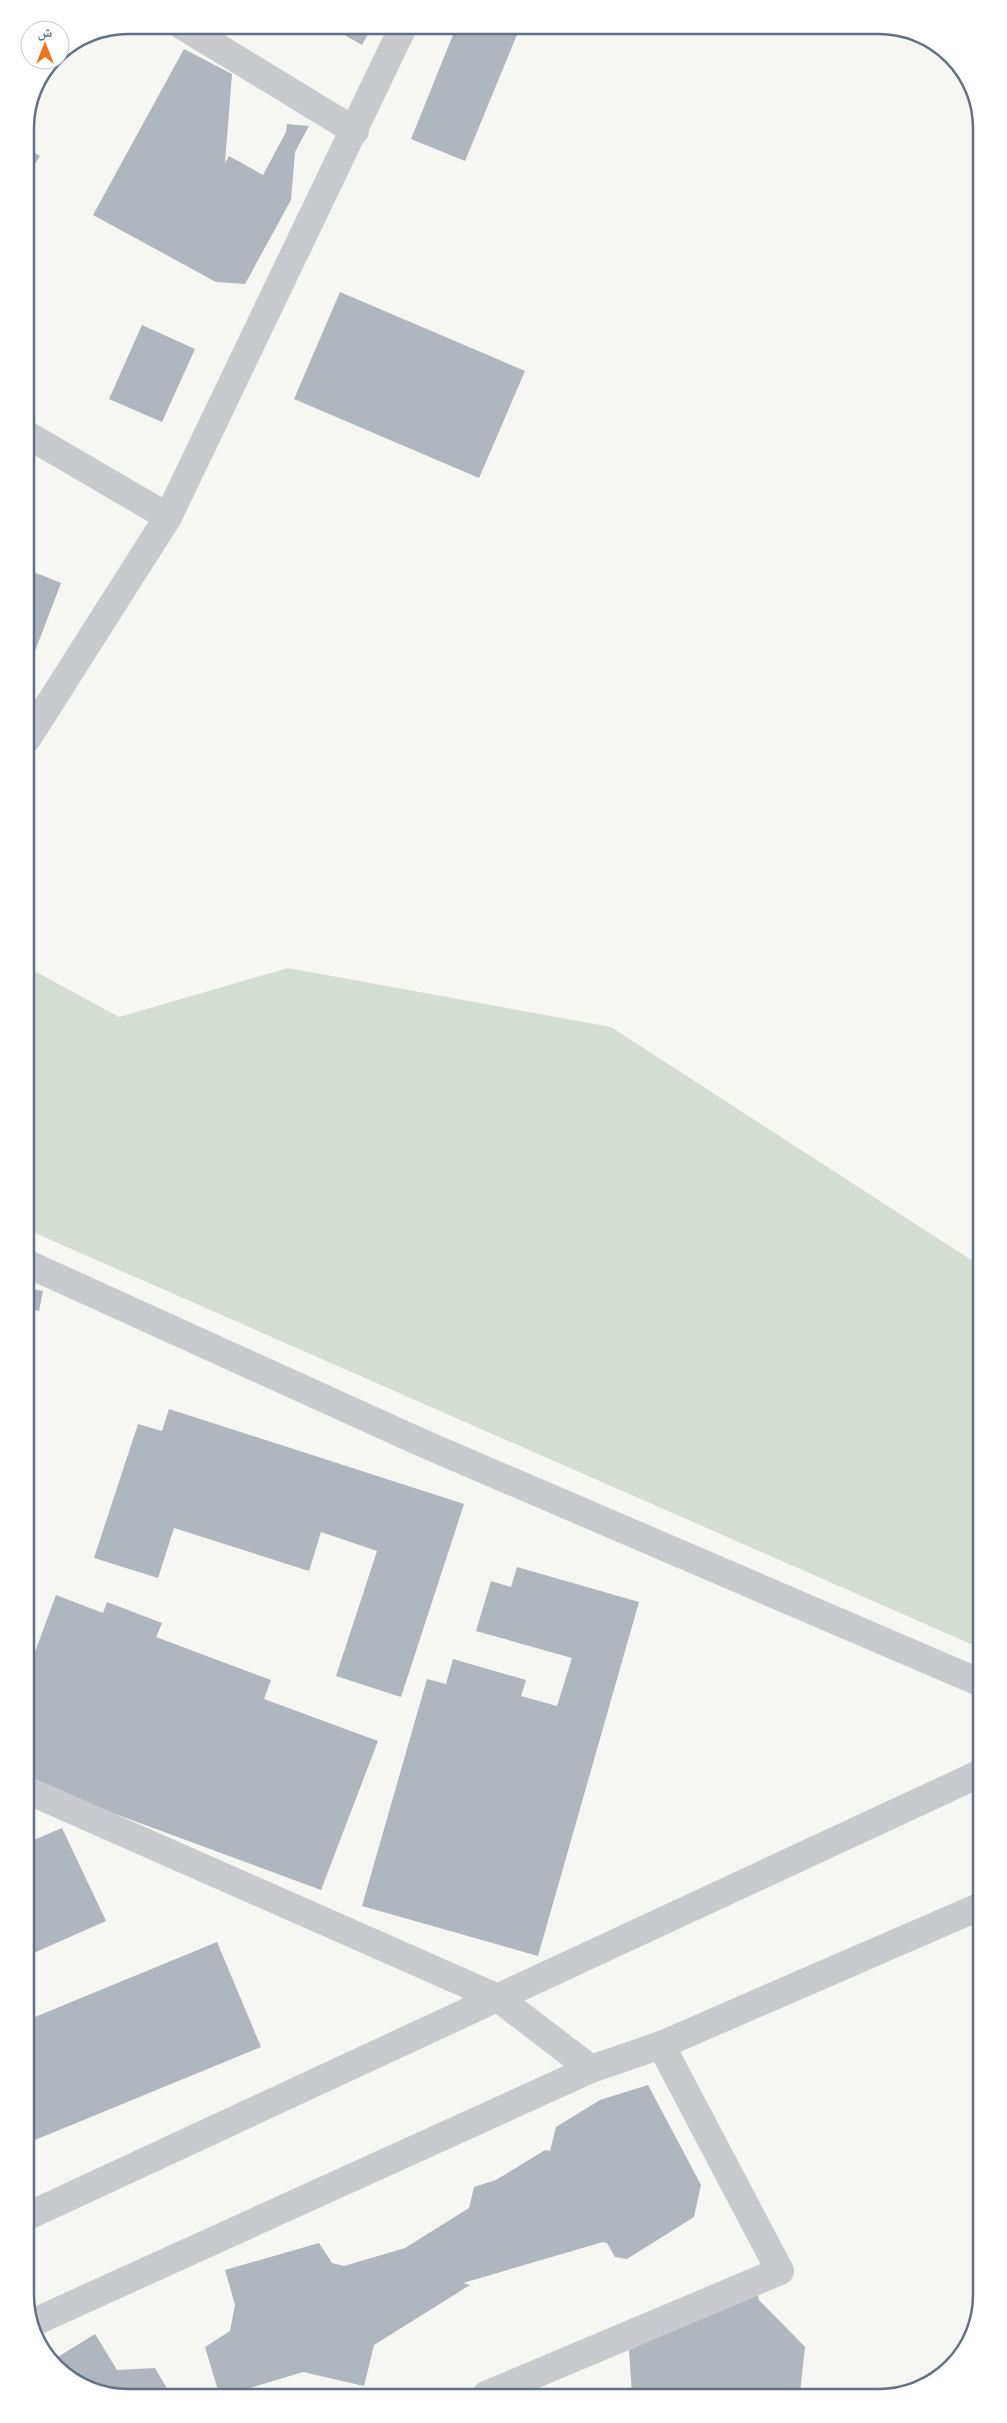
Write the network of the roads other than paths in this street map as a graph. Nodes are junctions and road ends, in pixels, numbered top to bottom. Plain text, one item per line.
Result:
1 (196, 34) edge
2 (400, 34) edge
3 (355, 131) junction
4 (34, 439) edge
5 (168, 517) junction
6 (34, 728) edge
7 (34, 1267) edge
8 (973, 1680) edge
9 (973, 1777) edge
10 (34, 1795) edge
11 (973, 1909) edge
12 (498, 1998) junction
13 (661, 2045) junction
14 (592, 2069) junction
15 (34, 2213) edge
16 (37, 2321) edge
17 (500, 2389) edge

1 - 3 street
2 - 3 street
3 - 5 street
4 - 5 street
5 - 6 street
7 - 8 street
9 - 12 street
10 - 12 street
11 - 13 street
12 - 14 street
12 - 15 street
13 - 14 street
13 - 17 street
14 - 16 street

